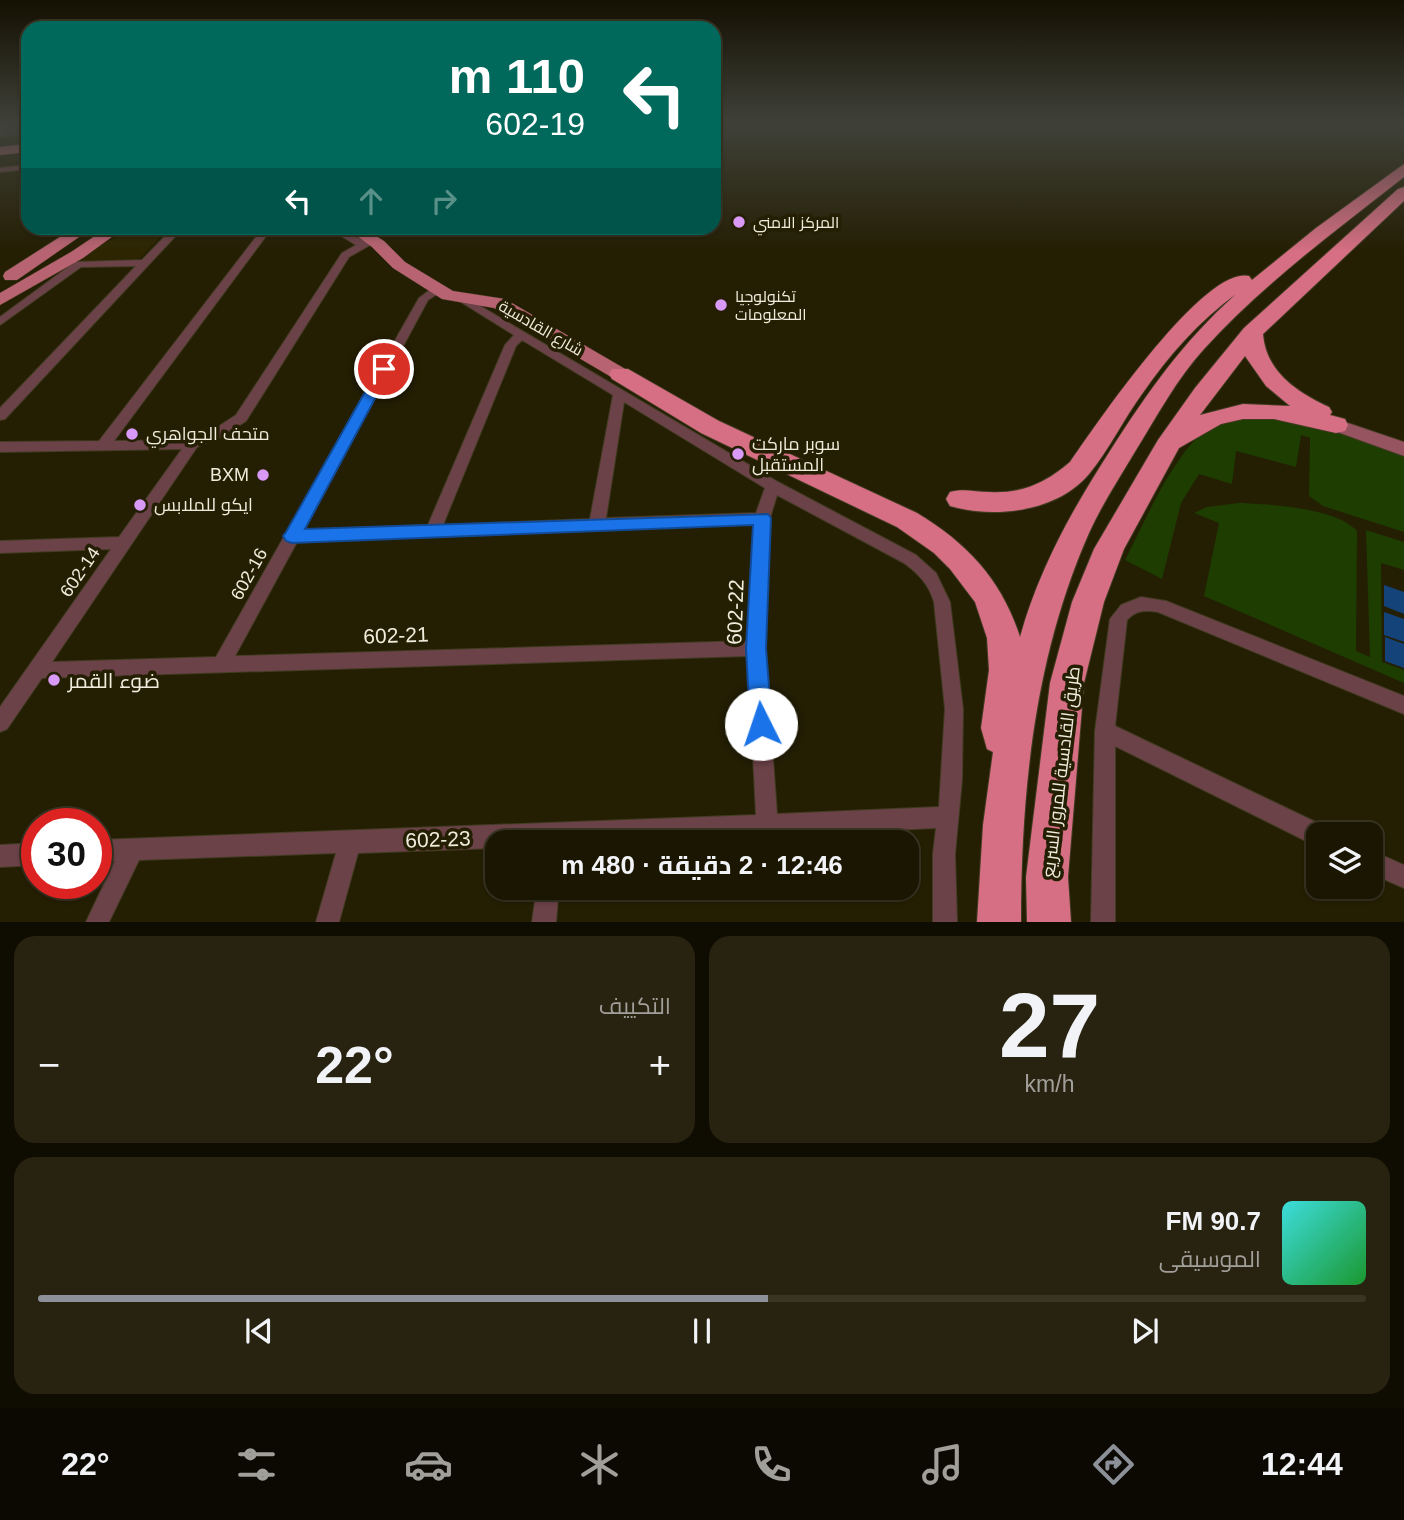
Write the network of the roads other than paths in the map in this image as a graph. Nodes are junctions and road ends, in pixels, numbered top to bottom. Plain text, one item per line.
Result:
1 (21, 168) edge
2 (1404, 169) edge
3 (0, 170) edge
4 (1404, 191) edge
5 (60, 235) edge
6 (73, 235) edge
7 (94, 235) edge
8 (106, 235) edge
9 (171, 235) edge
10 (262, 235) edge
11 (375, 236) edge
12 (43, 255) joint
13 (144, 263) junction
14 (1282, 266) junction
15 (5, 284) edge
16 (438, 289) junction
17 (460, 298) junction
18 (0, 300) edge
19 (0, 323) edge
20 (521, 334) junction
21 (1252, 334) junction
22 (620, 384) junction
23 (0, 416) edge
24 (1337, 422) junction
25 (1404, 442) edge
26 (104, 444) junction
27 (192, 444) junction
28 (1167, 446) junction
29 (0, 447) edge
30 (1404, 449) edge
31 (773, 486) junction
32 (960, 499) dead end
33 (762, 518) junction
34 (597, 525) junction
35 (433, 531) junction
36 (292, 536) junction
37 (123, 543) junction
38 (0, 547) edge
39 (756, 648) junction
40 (222, 663) junction
41 (36, 670) junction
42 (1404, 705) edge
43 (0, 723) edge
44 (1105, 731) junction
45 (1010, 771) junction
46 (947, 817) junction
47 (767, 825) junction
48 (1306, 829) edge
49 (685, 830) edge
50 (485, 839) edge
51 (350, 842) junction
52 (133, 849) junction
53 (112, 850) edge
54 (21, 855) edge
55 (0, 856) edge
56 (1383, 867) edge
57 (1404, 877) edge
58 (547, 900) edge
59 (97, 922) edge
60 (327, 922) edge
61 (544, 922) edge
62 (945, 922) edge
63 (999, 922) edge
64 (1049, 922) edge
65 (1102, 922) edge

1 - 3 street
2 - 14 highway
4 - 21 highway, طريق القادسية للمرور السريع
5 - 15 main road
6 - 12 main road
7 - 15 main road
8 - 15 main road
9 - 13 street
10 - 26 street
11 - 16 main road, شارع القادسية
11 - 27 street
12 - 15 main road
13 - 19 street
13 - 23 street
14 - 32 highway
14 - 45 highway
15 - 18 main road
16 - 17 main road, شارع القادسية
16 - 36 street, 602-16
17 - 20 street
17 - 22 main road, شارع القادسية
20 - 22 street
20 - 35 street
21 - 24 highway
21 - 28 highway, طريق القادسية للمرور السريع
22 - 31 street
22 - 34 street
22 - 45 highway
24 - 25 main road
24 - 28 highway
24 - 30 main road
26 - 27 street
26 - 29 street
27 - 37 street, 602-14
28 - 64 highway, طريق القادسية للمرور السريع
31 - 33 street, 602-22
31 - 46 street
33 - 34 street
33 - 39 street, 602-22
34 - 35 street
35 - 36 street
36 - 40 street, 602-16
37 - 38 street
37 - 41 street, 602-14
39 - 40 street, 602-21
39 - 47 street, 602-22
40 - 41 street, 602-21
41 - 43 street, 602-14
42 - 44 street
44 - 48 street
44 - 65 street
45 - 63 highway
46 - 47 street, 602-23
46 - 62 street
47 - 49 street, 602-23
50 - 51 street, 602-23
51 - 52 street, 602-23
51 - 60 street
52 - 53 street, 602-23
52 - 59 street
54 - 55 street
56 - 57 street
58 - 61 street

